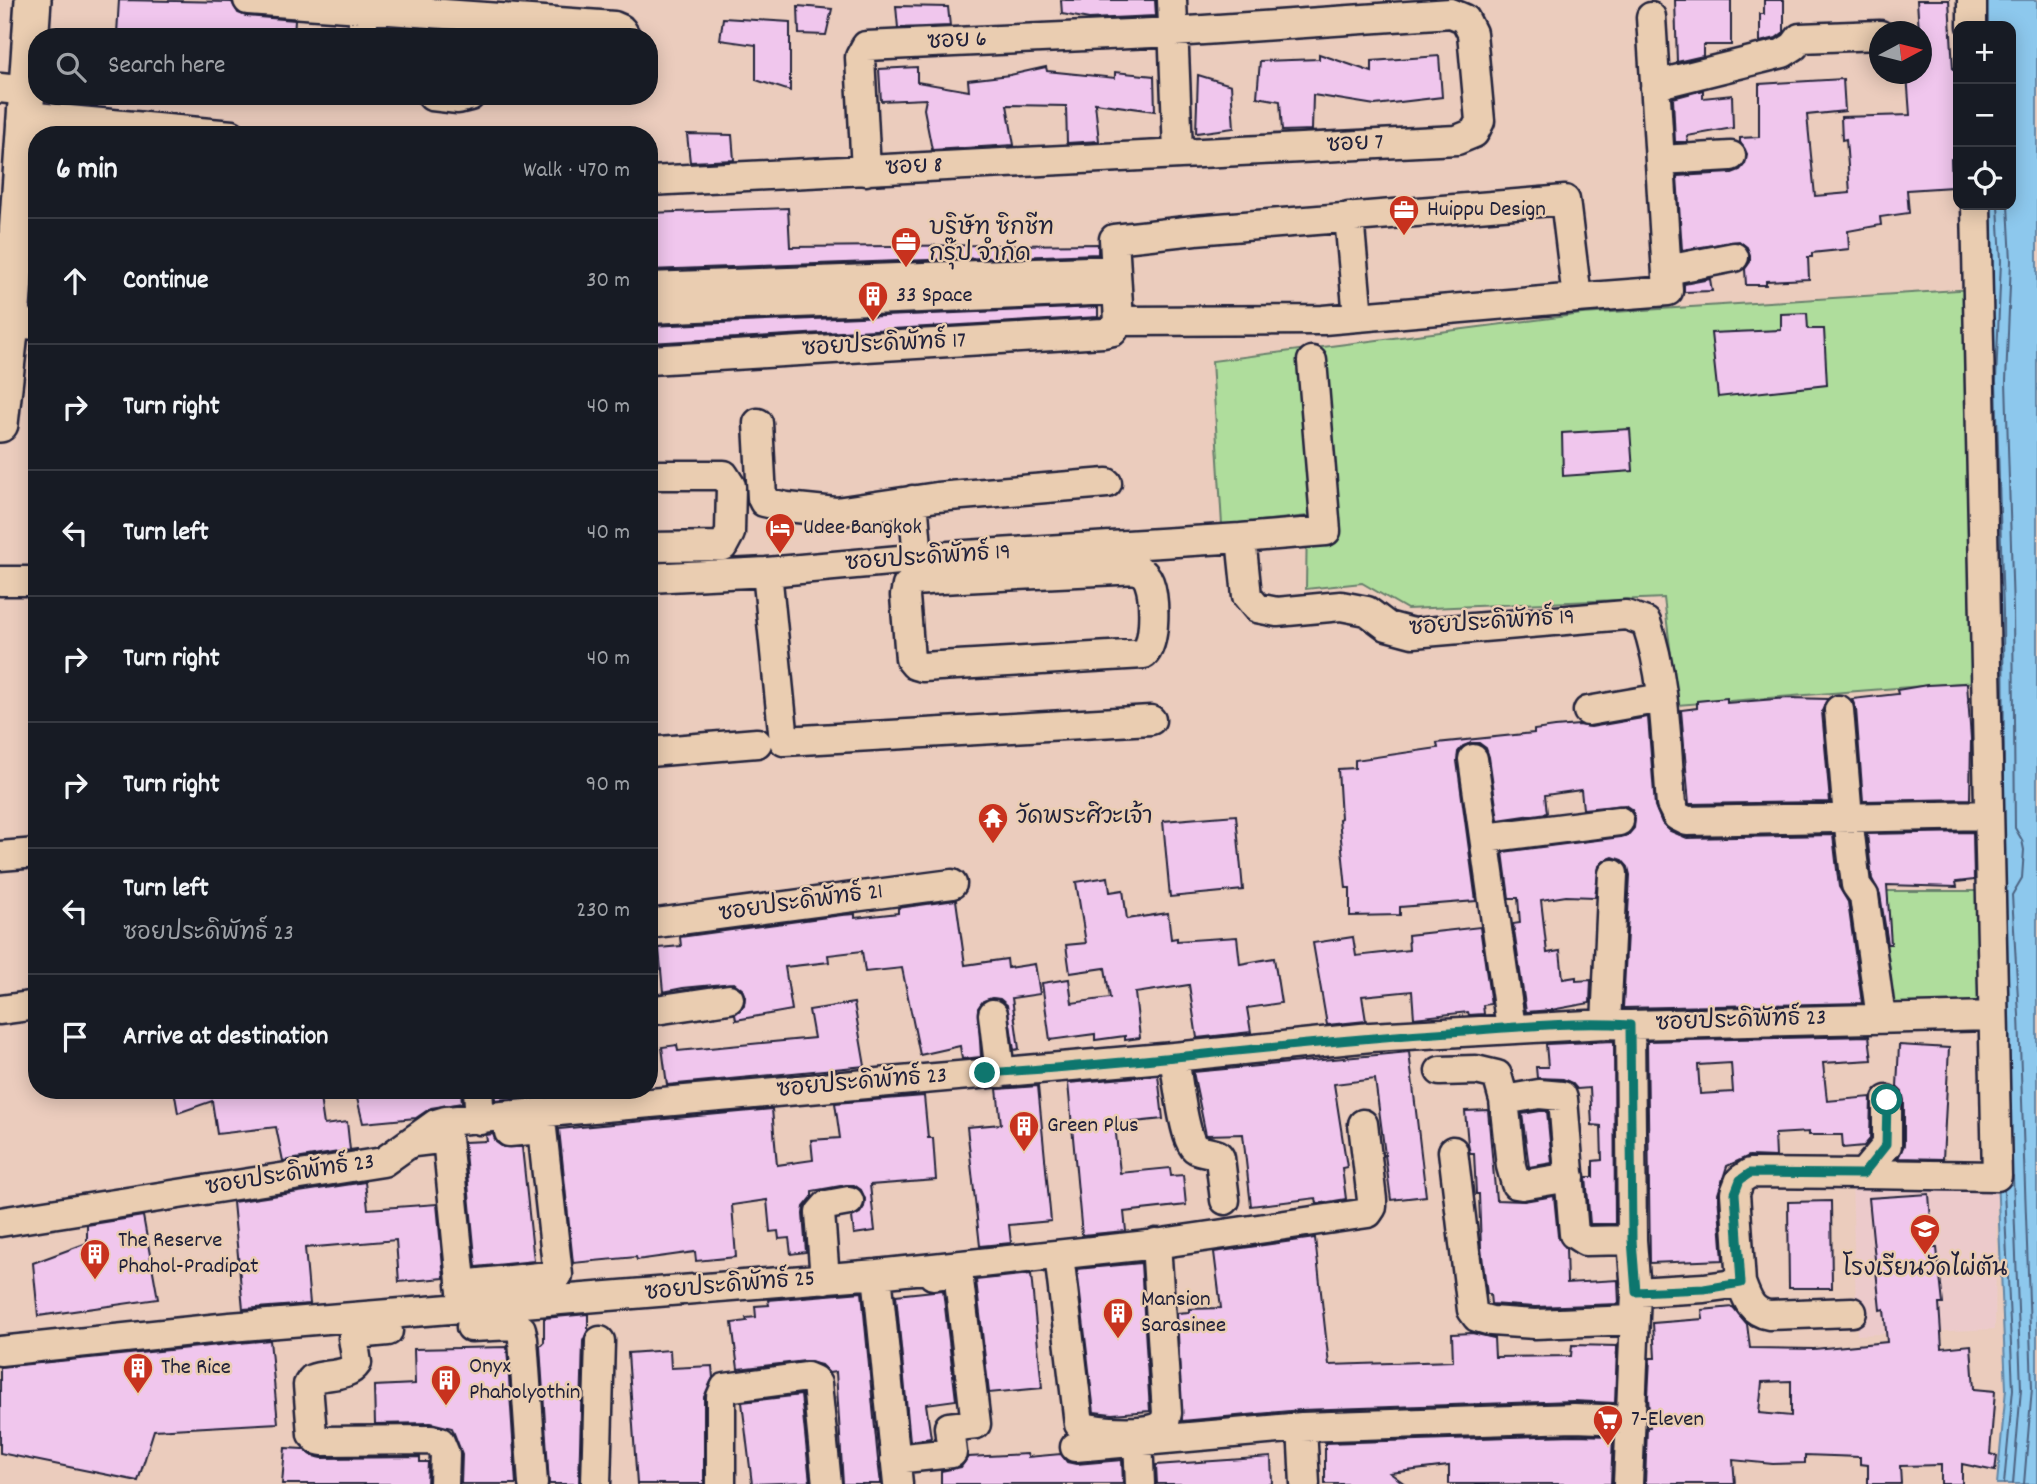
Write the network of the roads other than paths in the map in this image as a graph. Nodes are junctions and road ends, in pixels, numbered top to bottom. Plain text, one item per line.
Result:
1 (33, 0) edge
2 (248, 0) edge
3 (1172, 0) edge
4 (1972, 0) edge
5 (363, 8) junction
6 (1651, 17) dead end
7 (1972, 21) edge
8 (33, 28) edge
9 (362, 28) edge
10 (619, 28) edge
11 (1174, 32) junction
12 (1869, 35) edge
13 (28, 62) edge
14 (1655, 88) junction
15 (17, 98) edge
16 (58, 105) edge
17 (180, 126) edge
18 (1178, 152) junction
19 (1731, 156) dead end
20 (1660, 160) junction
21 (866, 171) junction
22 (658, 181) edge
23 (9, 201) edge
24 (1976, 210) edge
25 (1349, 217) junction
26 (1734, 257) dead end
27 (1667, 270) junction
28 (1116, 280) junction
29 (658, 287) edge
30 (1577, 298) junction
31 (658, 308) edge
32 (1358, 317) junction
33 (1118, 324) junction
34 (14, 339) edge
35 (658, 359) edge
36 (1312, 360) dead end
37 (0, 415) edge
38 (758, 423) dead end
39 (0, 424) edge
40 (658, 475) edge
41 (1107, 483) dead end
42 (913, 500) junction
43 (1241, 538) junction
44 (658, 547) edge
45 (931, 565) junction
46 (767, 572) junction
47 (658, 578) edge
48 (0, 580) edge
49 (28, 581) edge
50 (1662, 698) junction
51 (1839, 710) dead end
52 (1588, 711) dead end
53 (1151, 720) dead end
54 (757, 743) dead end
55 (658, 751) edge
56 (1473, 759) dead end
57 (1989, 815) dead end
58 (1848, 818) junction
59 (1619, 821) dead end
60 (1485, 838) junction
61 (28, 854) edge
62 (0, 856) edge
63 (1613, 874) dead end
64 (952, 884) dead end
65 (658, 923) edge
66 (729, 999) dead end
67 (28, 1006) edge
68 (0, 1010) edge
69 (658, 1010) edge
70 (993, 1014) dead end
71 (1993, 1016) dead end
72 (1881, 1018) junction
73 (1618, 1025) junction
74 (1511, 1028) junction
75 (1174, 1057) junction
76 (1440, 1071) dead end
77 (1000, 1073) junction
78 (658, 1095) edge
79 (479, 1099) edge
80 (621, 1099) edge
81 (1504, 1100) junction
82 (1887, 1100) dead end
83 (480, 1120) junction
84 (1363, 1125) dead end
85 (447, 1138) junction
86 (412, 1142) junction
87 (1453, 1151) dead end
88 (1863, 1174) junction
89 (1570, 1177) junction
90 (1225, 1200) dead end
91 (849, 1201) dead end
92 (0, 1222) edge
93 (1632, 1240) junction
94 (1156, 1243) junction
95 (1059, 1255) junction
96 (878, 1278) junction
97 (825, 1279) junction
98 (1741, 1283) junction
99 (462, 1297) junction
100 (1634, 1306) junction
101 (1852, 1312) dead end
102 (600, 1341) dead end
103 (0, 1351) edge
104 (1629, 1420) junction
105 (1302, 1427) junction
106 (1138, 1441) junction
107 (1075, 1447) dead end
108 (896, 1472) edge
109 (444, 1484) edge
110 (533, 1484) edge
111 (596, 1484) edge
112 (721, 1484) edge
113 (827, 1484) edge
114 (1140, 1484) edge
115 (1305, 1484) edge
116 (1628, 1484) edge

1 - 8 main road
2 - 5 street
3 - 11 street
4 - 7 street
5 - 9 street
5 - 10 street
6 - 14 street
11 - 18 street
11 - 18 street, ซอย 7
11 - 21 street, ซอย 6
12 - 14 street
13 - 15 main road
14 - 20 street
15 - 23 main road
16 - 17 street
18 - 21 street, ซอย 8
19 - 20 street
20 - 27 street
21 - 22 street, ซอย 8
23 - 34 main road
24 - 88 street
25 - 28 street
25 - 30 street
25 - 32 street
26 - 27 street
27 - 30 street, ซอยประดิพัทธ์ 17
28 - 29 street
28 - 31 street
28 - 33 street
30 - 32 street, ซอยประดิพัทธ์ 17
32 - 33 street, ซอยประดิพัทธ์ 17
33 - 35 street, ซอยประดิพัทธ์ 17
34 - 37 main road
36 - 43 street
37 - 39 main road
38 - 42 street
40 - 44 street
41 - 42 street
42 - 45 street
43 - 45 street, ซอยประดิพัทธ์ 19
43 - 50 street, ซอยประดิพัทธ์ 19
45 - 45 street
45 - 46 street, ซอยประดิพัทธ์ 19
46 - 47 street, ซอยประดิพัทธ์ 19
46 - 53 street
48 - 49 street
50 - 52 street
50 - 58 street, ซอยประดิพัทธ์ 19
51 - 58 street
54 - 55 street
56 - 60 street
57 - 58 street, ซอยประดิพัทธ์ 19
58 - 72 street
59 - 60 street
60 - 74 street
61 - 62 street
63 - 73 street
64 - 65 street, ซอยประดิพัทธ์ 21
66 - 69 street
67 - 68 street
70 - 77 street
71 - 72 street, ซอยประดิพัทธ์ 23
72 - 73 street, ซอยประดิพัทธ์ 23
73 - 74 street, ซอยประดิพัทธ์ 23
73 - 93 street
74 - 75 street, ซอยประดิพัทธ์ 23
75 - 77 street, ซอยประดิพัทธ์ 23
75 - 90 street
76 - 81 street
77 - 78 street, ซอยประดิพัทธ์ 23
79 - 83 street
80 - 83 street, ซอยประดิพัทธ์ 23
81 - 89 street
81 - 89 street
82 - 88 street
83 - 86 street, ซอยประดิพัทธ์ 23
84 - 94 street, ซอยประดิพัทธ์ 25
85 - 86 street
85 - 99 street
85 - 99 street
86 - 92 street, ซอยประดิพัทธ์ 23
87 - 100 street
88 - 98 street
89 - 93 street
91 - 97 street
93 - 100 street
94 - 95 street, ซอยประดิพัทธ์ 25
94 - 95 street
95 - 96 street, ซอยประดิพัทธ์ 25
96 - 97 street, ซอยประดิพัทธ์ 25
96 - 108 street
96 - 108 street
97 - 99 street, ซอยประดิพัทธ์ 25
98 - 100 street
98 - 101 street
99 - 103 street, ซอยประดิพัทธ์ 25
100 - 104 street
102 - 111 street
104 - 105 street
104 - 116 street
105 - 106 street
105 - 115 street
106 - 107 street
106 - 114 street
109 - 110 street
112 - 113 street

